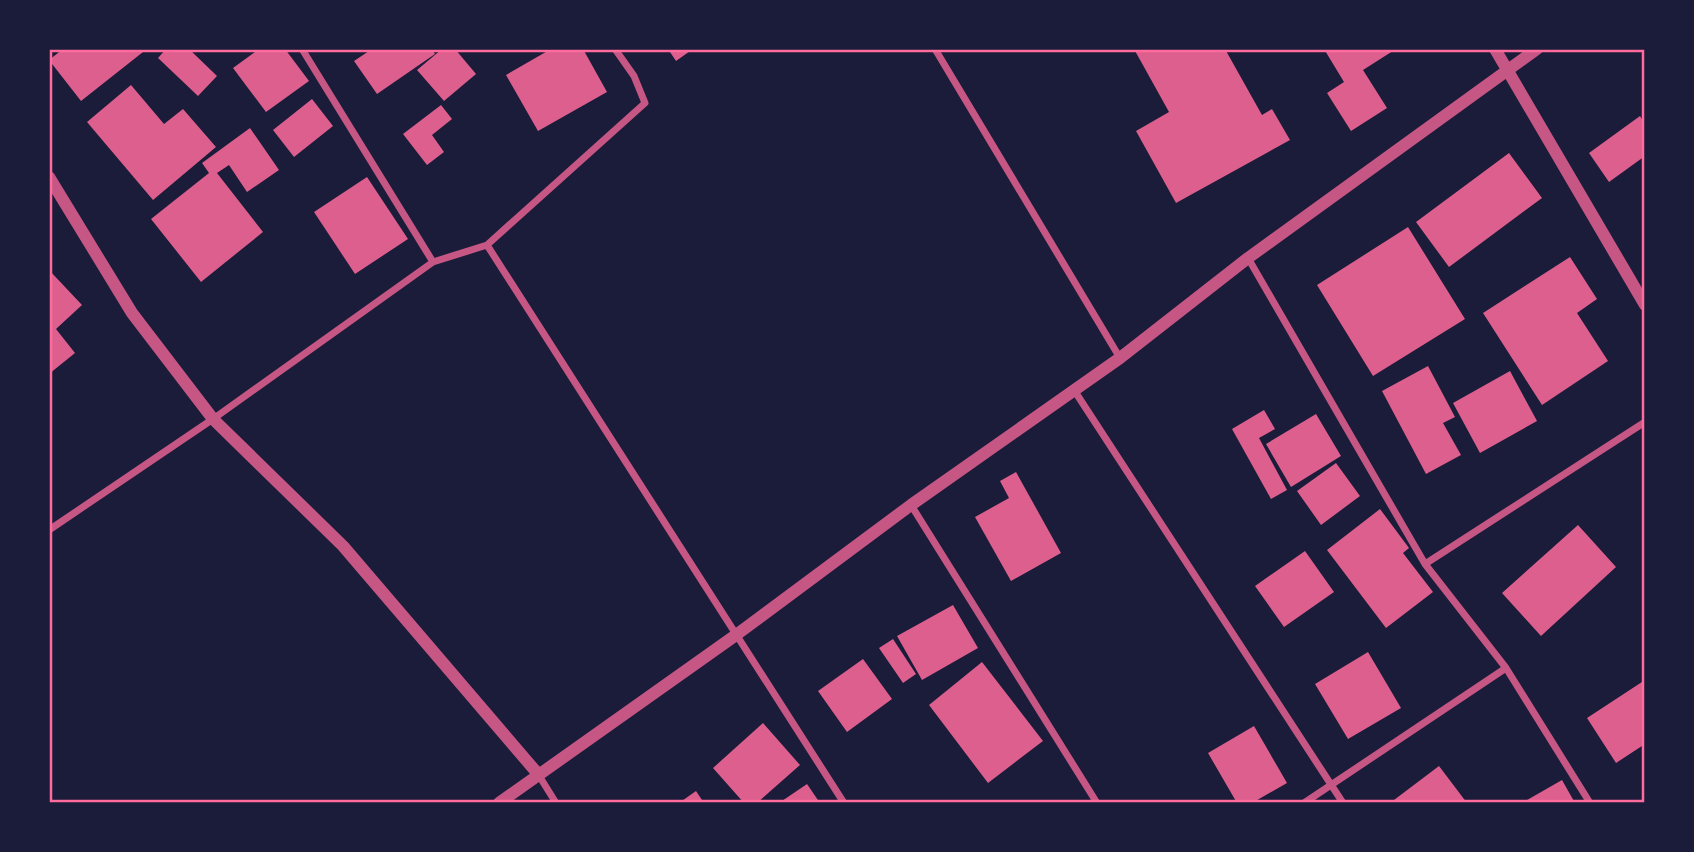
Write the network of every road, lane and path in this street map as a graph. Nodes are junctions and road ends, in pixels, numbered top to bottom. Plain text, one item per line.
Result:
1 (302, 49) edge
2 (615, 49) edge
3 (935, 49) edge
4 (1495, 49) edge
5 (1537, 49) edge
6 (1508, 72) junction
7 (49, 177) edge
8 (487, 245) junction
9 (1248, 258) junction
10 (433, 262) junction
11 (1645, 304) edge
12 (1120, 358) junction
13 (1074, 390) junction
14 (213, 419) junction
15 (1645, 422) edge
16 (911, 505) junction
17 (49, 530) edge
18 (1425, 564) junction
19 (736, 635) junction
20 (1506, 668) junction
21 (538, 774) junction
22 (1332, 784) junction
23 (499, 803) edge
24 (556, 803) edge
25 (844, 803) edge
26 (1097, 803) edge
27 (1304, 803) edge
28 (1343, 803) edge
29 (1590, 803) edge

1 - 10 street
2 - 8 street
3 - 12 street
4 - 6 street
5 - 6 street
6 - 9 street
6 - 11 street
7 - 14 street
8 - 10 street
8 - 19 street
9 - 12 street
9 - 18 street
10 - 14 street
12 - 13 street
13 - 16 street
13 - 22 street
14 - 17 street
14 - 21 street
15 - 18 street
16 - 19 street
16 - 26 street
18 - 20 street
19 - 21 street
19 - 25 street
20 - 22 street
20 - 29 street
21 - 23 street
21 - 24 street
22 - 27 street
22 - 28 street

